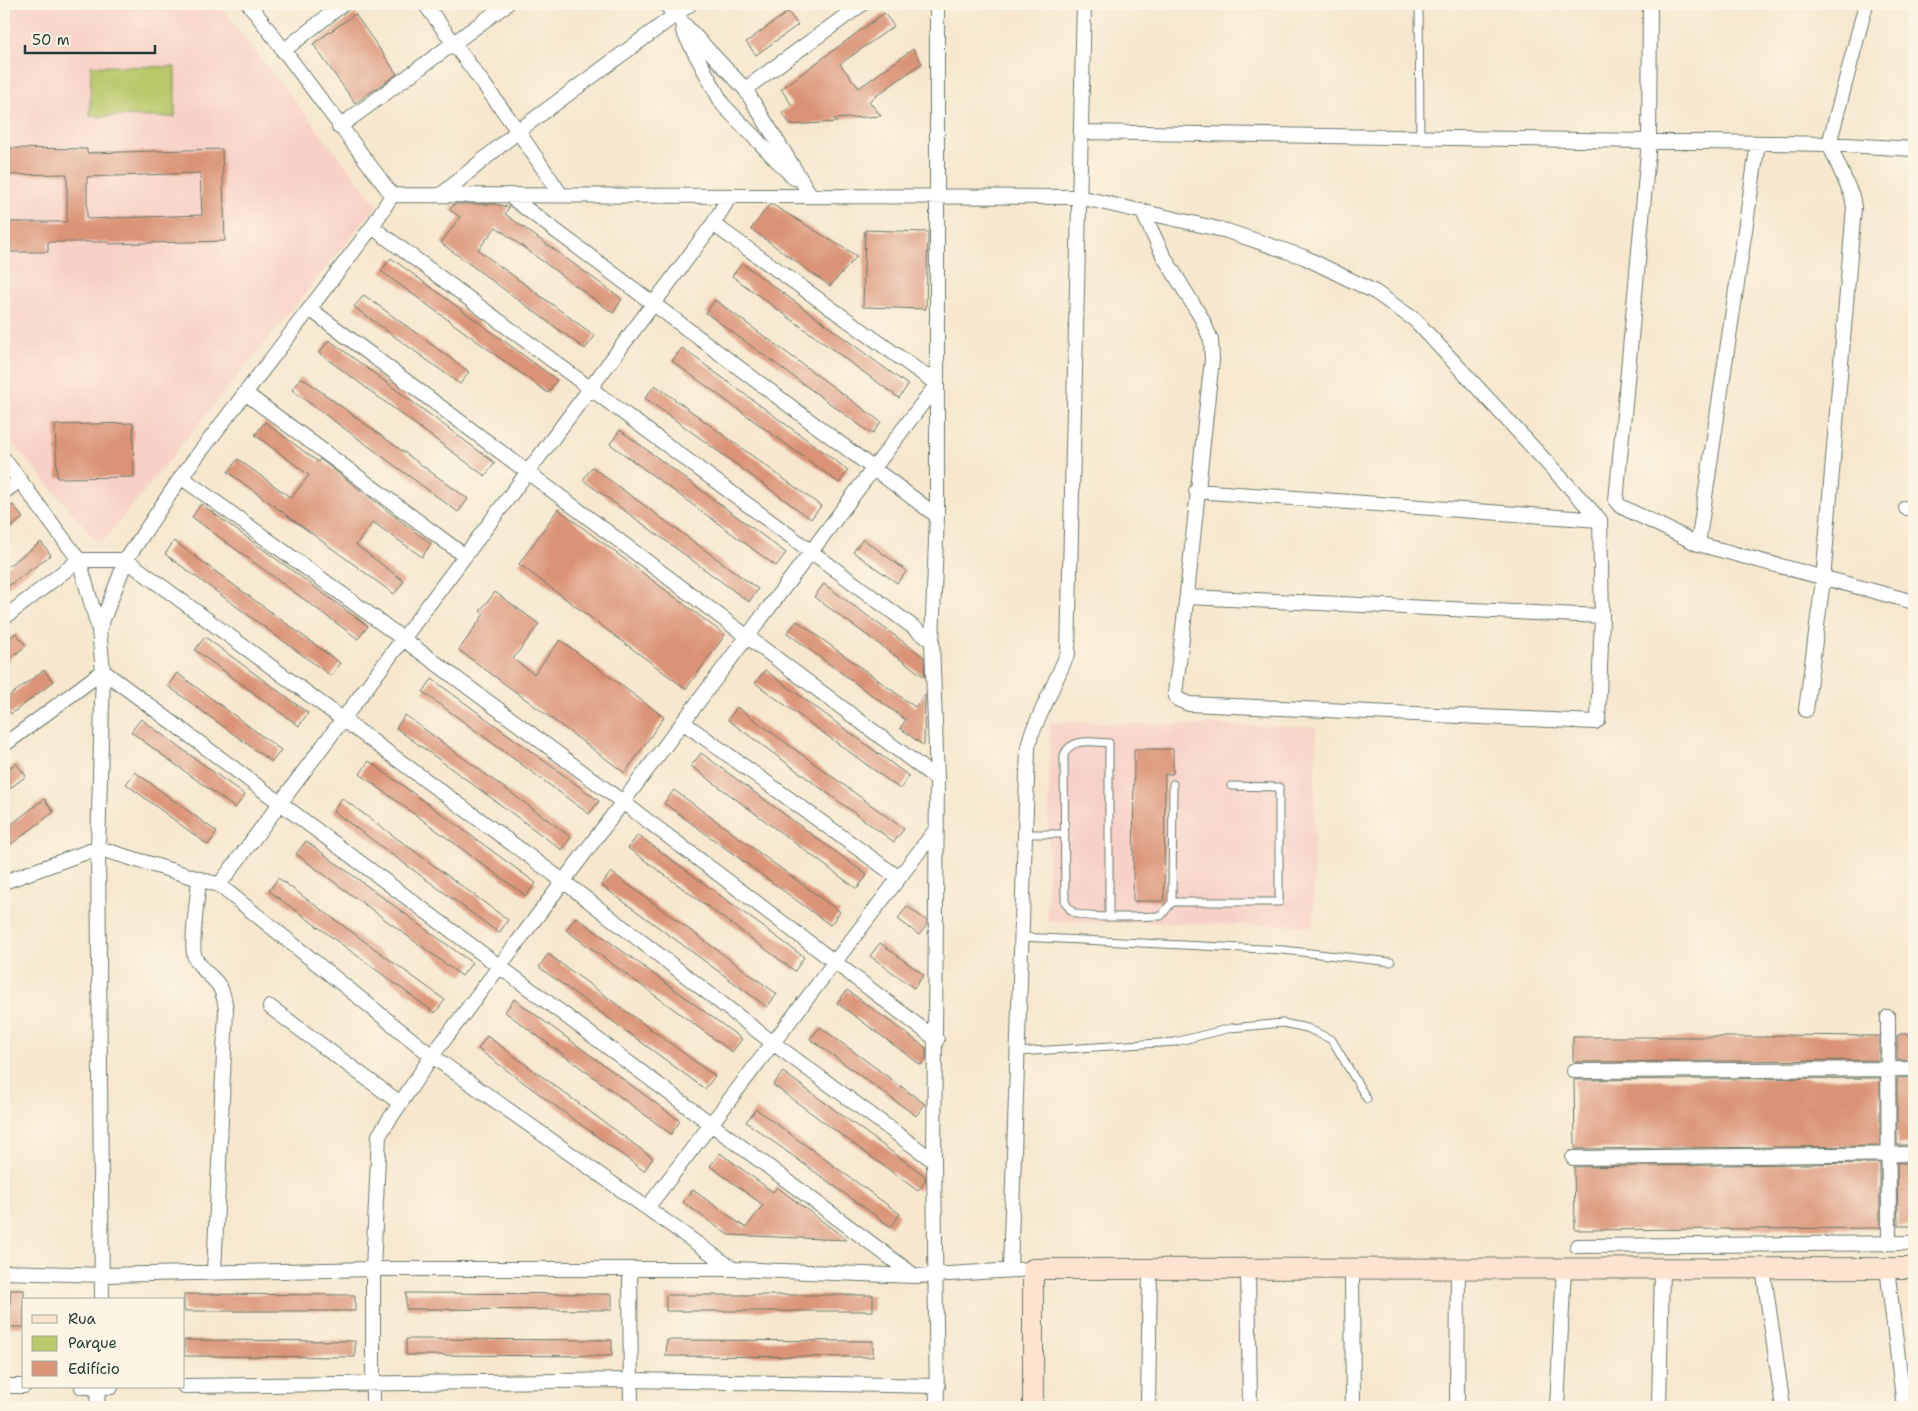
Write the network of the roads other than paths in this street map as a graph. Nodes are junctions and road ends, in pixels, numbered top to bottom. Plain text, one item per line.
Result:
1 (249, 4) edge
2 (343, 4) edge
3 (425, 4) edge
4 (507, 4) edge
5 (665, 4) edge
6 (690, 4) edge
7 (862, 4) edge
8 (937, 4) edge
9 (1084, 4) edge
10 (1419, 4) edge
11 (1650, 4) edge
12 (1866, 4) edge
13 (674, 15) junction
14 (454, 42) junction
15 (283, 51) junction
16 (746, 89) junction
17 (339, 127) junction
18 (518, 131) junction
19 (1081, 132) junction
20 (1420, 138) junction
21 (1649, 142) junction
22 (1758, 143) junction
23 (1829, 144) junction
24 (1914, 149) edge
25 (392, 195) junction
26 (441, 195) junction
27 (508, 195) junction
28 (561, 195) junction
29 (730, 196) junction
30 (811, 196) junction
31 (937, 196) junction
32 (1079, 197) junction
33 (1142, 211) junction
34 (713, 224) junction
35 (372, 227) junction
36 (653, 305) junction
37 (310, 308) junction
38 (937, 384) junction
39 (590, 389) junction
40 (245, 393) junction
41 (4, 459) edge
42 (873, 468) junction
43 (528, 472) junction
44 (181, 477) junction
45 (20, 480) junction
46 (1196, 491) junction
47 (4, 492) edge
48 (937, 516) junction
49 (1600, 520) junction
50 (1698, 544) junction
51 (812, 552) junction
52 (465, 556) junction
53 (79, 560) junction
54 (126, 560) junction
55 (1823, 580) junction
56 (1188, 596) junction
57 (1914, 602) edge
58 (1602, 616) junction
59 (4, 618) edge
60 (99, 630) junction
61 (746, 635) junction
62 (404, 638) junction
63 (932, 641) junction
64 (102, 670) junction
65 (1806, 710) dead end
66 (343, 720) junction
67 (684, 723) junction
68 (4, 745) edge
69 (937, 779) junction
70 (1173, 784) dead end
71 (1231, 786) dead end
72 (625, 802) junction
73 (281, 803) junction
74 (937, 828) junction
75 (1024, 834) junction
76 (1065, 834) junction
77 (98, 848) junction
78 (898, 878) junction
79 (199, 880) junction
80 (4, 882) edge
81 (563, 882) junction
82 (219, 885) junction
83 (1172, 902) junction
84 (1110, 916) junction
85 (1021, 937) junction
86 (834, 962) junction
87 (1391, 962) dead end
88 (499, 966) junction
89 (270, 1008) dead end
90 (1888, 1017) dead end
91 (936, 1040) junction
92 (773, 1043) junction
93 (1017, 1052) junction
94 (432, 1056) junction
95 (1887, 1069) junction
96 (1914, 1069) edge
97 (1574, 1072) dead end
98 (1367, 1099) dead end
99 (400, 1103) junction
100 (711, 1124) junction
101 (1889, 1154) junction
102 (1914, 1154) edge
103 (1573, 1158) dead end
104 (934, 1161) junction
105 (647, 1208) junction
106 (1890, 1243) junction
107 (1914, 1243) edge
108 (1577, 1246) dead end
109 (1458, 1268) junction
110 (1564, 1268) junction
111 (1662, 1268) junction
112 (1764, 1268) junction
113 (1887, 1268) junction
114 (1914, 1268) edge
115 (373, 1269) junction
116 (630, 1269) junction
117 (733, 1269) junction
118 (1010, 1269) junction
119 (1032, 1269) junction
120 (1150, 1269) junction
121 (1248, 1269) junction
122 (1352, 1269) junction
123 (4, 1272) edge
124 (214, 1272) junction
125 (936, 1273) junction
126 (104, 1275) junction
127 (915, 1276) junction
128 (102, 1298) edge
129 (631, 1380) junction
130 (374, 1382) junction
131 (4, 1386) edge
132 (22, 1386) edge
133 (185, 1386) edge
134 (938, 1386) junction
135 (98, 1388) edge
136 (97, 1407) edge
137 (373, 1407) edge
138 (630, 1407) edge
139 (938, 1407) edge
140 (1033, 1407) edge
141 (1148, 1407) edge
142 (1250, 1407) edge
143 (1353, 1407) edge
144 (1457, 1407) edge
145 (1557, 1407) edge
146 (1659, 1407) edge
147 (1783, 1407) edge
148 (1904, 1407) edge

1 - 15 street
2 - 15 street
3 - 14 street
4 - 14 street
5 - 13 street
6 - 13 street
7 - 16 street
8 - 31 street
9 - 19 street
10 - 20 lane
11 - 21 street
12 - 23 street
13 - 16 street
13 - 18 street
13 - 30 street
14 - 17 street
14 - 18 street
15 - 17 street
16 - 30 street
17 - 25 street
18 - 26 street
18 - 28 street
19 - 20 street
19 - 32 street
20 - 21 street
21 - 22 street
21 - 50 street
22 - 23 street
22 - 50 street
23 - 24 street
23 - 55 street
25 - 26 street
25 - 35 street
26 - 27 street
27 - 28 street
27 - 36 street
28 - 29 street
29 - 30 street
29 - 34 street
30 - 31 street
31 - 32 street
31 - 38 street
32 - 33 street
32 - 75 street
33 - 46 street
33 - 49 street
34 - 36 street
34 - 38 street
35 - 37 street
35 - 39 street
36 - 39 street
36 - 42 street
37 - 40 street
37 - 43 street
38 - 42 street
38 - 48 street
39 - 43 street
39 - 51 street
40 - 44 street
40 - 52 street
41 - 45 street
42 - 48 street
42 - 51 street
43 - 52 street
43 - 61 street
44 - 54 street
44 - 62 street
45 - 47 street
45 - 53 street
46 - 49 street
46 - 56 street
48 - 63 street
49 - 58 street
50 - 55 street
51 - 61 street
51 - 63 street
52 - 62 street
53 - 54 street
53 - 59 street
53 - 60 street
54 - 60 street
54 - 66 street
55 - 57 street
55 - 65 street
56 - 58 street
56 - 58 street
60 - 64 street
61 - 67 street
61 - 69 street
62 - 66 street
62 - 72 street
63 - 69 street
64 - 68 street
64 - 73 street
64 - 77 street
66 - 73 street
66 - 81 street
67 - 72 street
67 - 78 street
69 - 74 street
70 - 83 lane
71 - 83 lane
72 - 81 street
72 - 86 street
73 - 82 street
73 - 88 street
74 - 78 street
74 - 91 street
75 - 76 lane
75 - 85 street
76 - 84 lane
76 - 84 lane
77 - 79 street
77 - 80 street
77 - 126 street
78 - 86 street
79 - 82 street
79 - 124 street
81 - 88 street
81 - 92 street
82 - 94 street
83 - 84 lane
85 - 87 lane
85 - 93 street
86 - 91 street
86 - 92 street
88 - 94 street
88 - 100 street
89 - 99 street
90 - 95 street
91 - 104 street
92 - 100 street
92 - 104 street
93 - 98 lane
93 - 118 street
94 - 99 street
94 - 105 street
95 - 96 street
95 - 97 street
95 - 101 street
99 - 115 street
100 - 105 street
100 - 127 street
101 - 102 street
101 - 103 street
101 - 106 street
104 - 125 street
105 - 117 street
106 - 107 street
106 - 108 street
109 - 110 street
109 - 122 street
109 - 144 street
110 - 111 street
110 - 145 street
111 - 112 street
111 - 146 street
112 - 113 street
112 - 147 street
113 - 114 street
113 - 148 street
115 - 116 street
115 - 124 street
115 - 130 street
116 - 117 street
116 - 129 street
117 - 127 street
118 - 119 street
118 - 125 street
119 - 120 street
119 - 140 street
120 - 121 street
120 - 141 street
121 - 122 street
121 - 142 street
122 - 143 street
123 - 126 street
124 - 126 street
125 - 127 street
125 - 134 street
126 - 128 street
129 - 130 street
129 - 134 street
129 - 138 street
130 - 133 street
130 - 137 street
131 - 132 street
134 - 139 street
135 - 136 street

